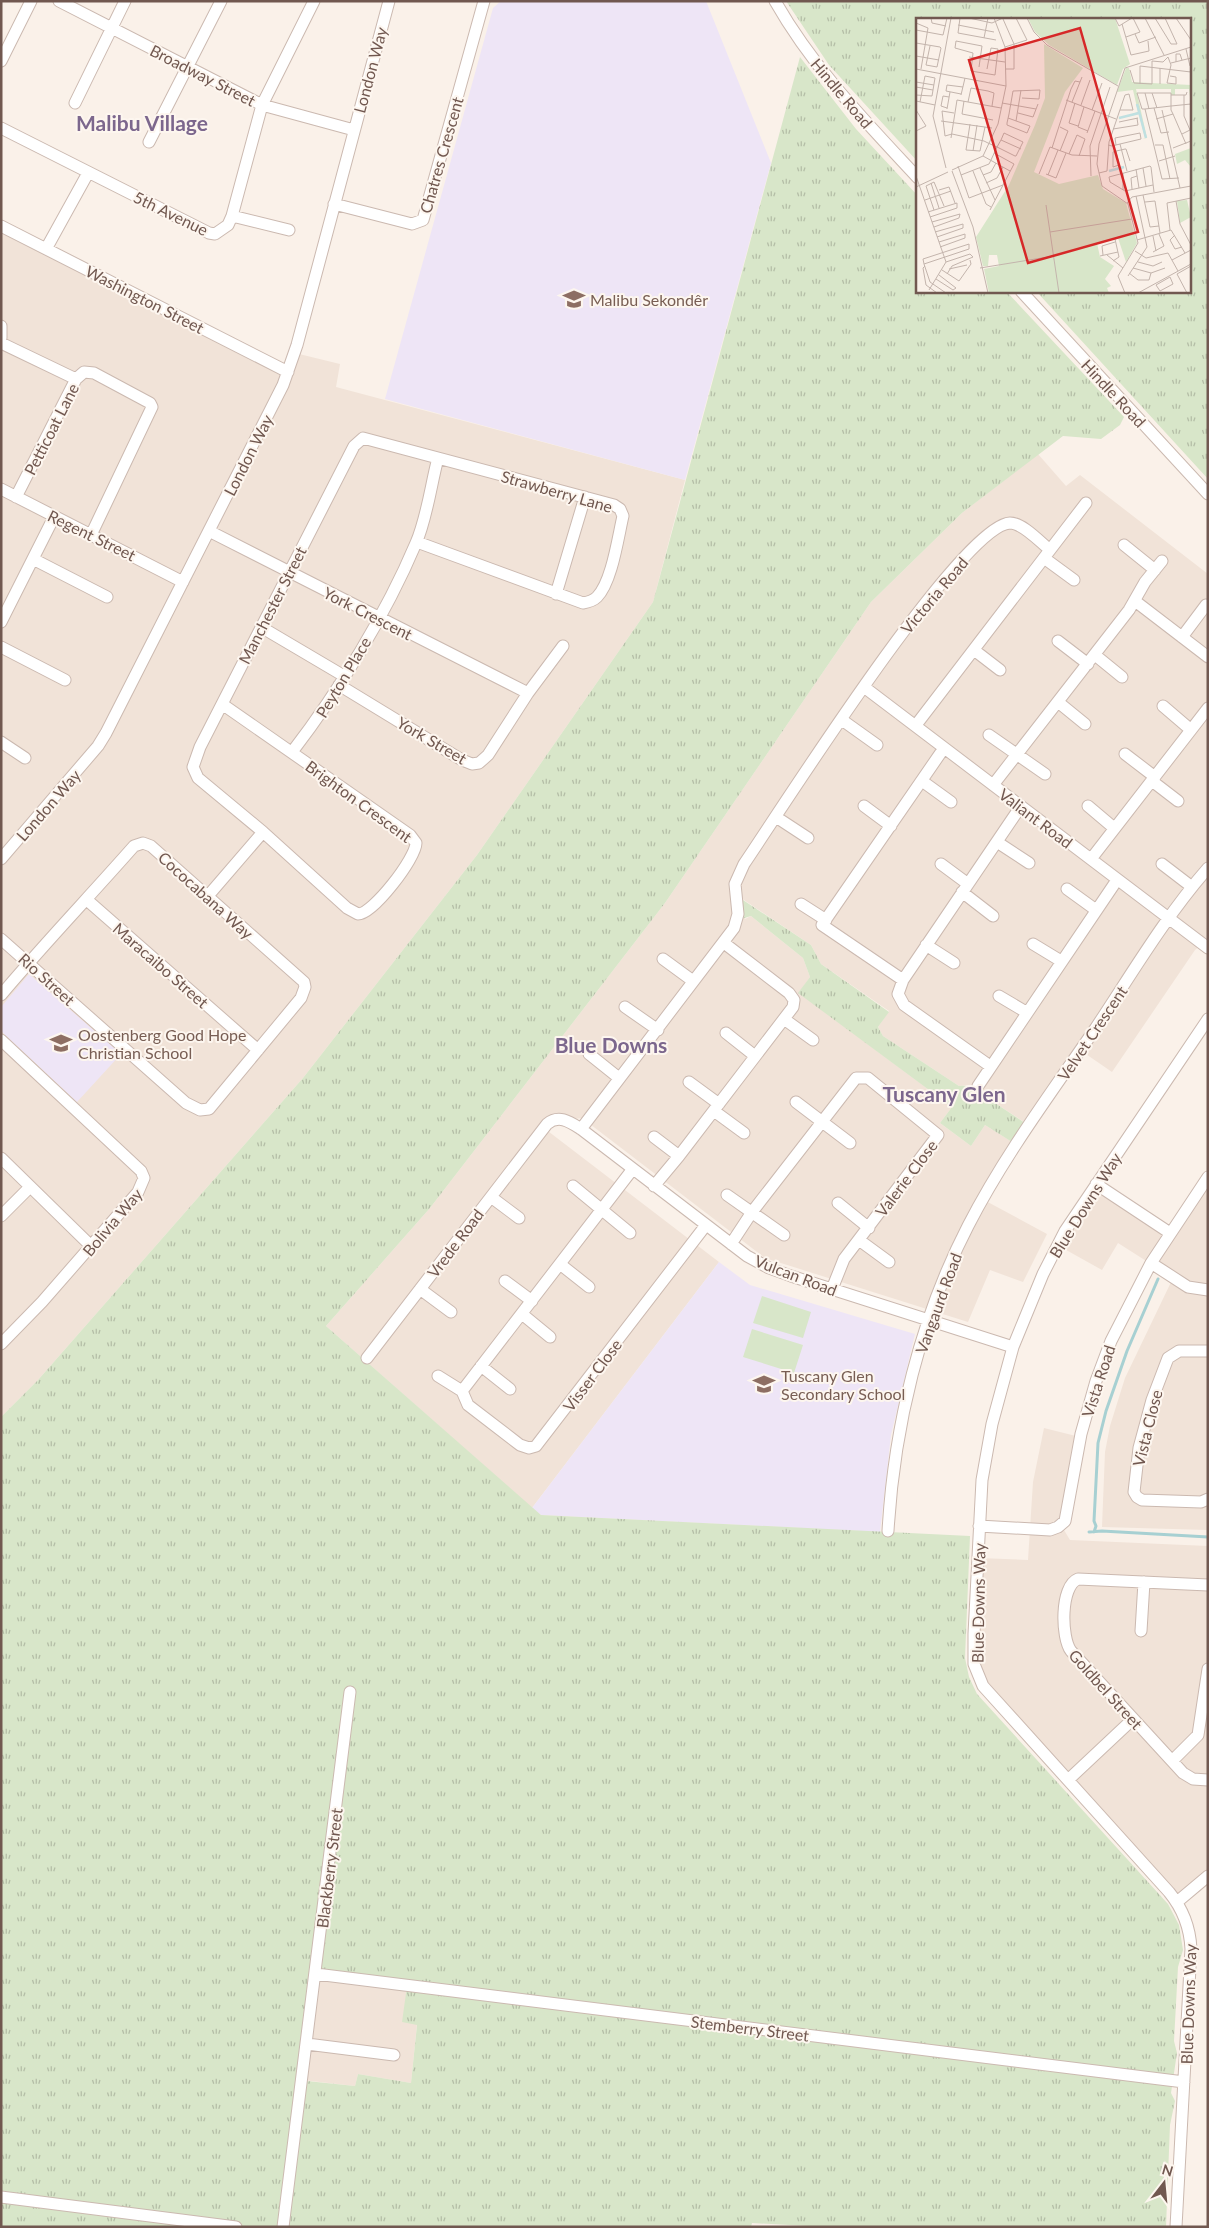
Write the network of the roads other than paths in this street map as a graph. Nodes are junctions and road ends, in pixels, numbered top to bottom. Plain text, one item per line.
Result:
1 (31, 1) edge
2 (59, 1) edge
3 (125, 1) edge
4 (221, 1) edge
5 (314, 1) edge
6 (389, 1) edge
7 (484, 1) edge
8 (775, 1) edge
9 (112, 28) junction
10 (1, 62) edge
11 (188, 66) junction
12 (75, 103) dead end
13 (262, 105) junction
14 (1, 128) edge
15 (354, 130) junction
16 (149, 142) dead end
17 (88, 173) junction
18 (916, 176) edge
19 (334, 204) junction
20 (232, 216) junction
21 (1, 226) edge
22 (288, 230) dead end
23 (46, 248) junction
24 (1022, 292) edge
25 (1, 326) edge
26 (1, 338) edge
27 (1, 343) edge
28 (288, 372) junction
29 (76, 379) junction
30 (363, 438) joint
31 (438, 458) junction
32 (1, 489) edge
33 (1208, 494) edge
34 (16, 497) junction
35 (585, 497) junction
36 (1086, 503) dead end
37 (54, 517) junction
38 (209, 531) junction
39 (91, 534) junction
40 (417, 542) junction
41 (1124, 544) dead end
42 (1047, 554) junction
43 (33, 559) junction
44 (289, 573) junction
45 (1074, 580) dead end
46 (183, 582) junction
47 (556, 594) junction
48 (107, 597) dead end
49 (1136, 601) junction
50 (1206, 605) dead end
51 (378, 618) junction
52 (1, 622) edge
53 (261, 627) junction
54 (1182, 637) junction
55 (1058, 640) dead end
56 (563, 646) dead end
57 (1, 647) edge
58 (974, 650) junction
59 (1208, 657) edge
60 (1091, 660) junction
61 (1000, 670) dead end
62 (1122, 677) dead end
63 (64, 680) dead end
64 (342, 681) junction
65 (864, 687) junction
66 (528, 693) junction
67 (1058, 702) junction
68 (222, 704) junction
69 (1163, 706) dead end
70 (1208, 708) edge
71 (842, 720) junction
72 (1085, 724) dead end
73 (916, 725) junction
74 (1192, 730) junction
75 (989, 735) dead end
76 (2, 742) edge
77 (877, 745) dead end
78 (944, 748) junction
79 (292, 752) junction
80 (1016, 754) junction
81 (1125, 754) dead end
82 (25, 758) dead end
83 (1045, 774) dead end
84 (198, 778) joint
85 (1153, 779) junction
86 (922, 781) junction
87 (993, 785) junction
88 (1178, 801) dead end
89 (951, 802) dead end
90 (864, 806) dead end
91 (1021, 806) junction
92 (1088, 806) dead end
93 (776, 817) junction
94 (891, 826) junction
95 (1114, 828) junction
96 (263, 832) junction
97 (808, 838) dead end
98 (996, 842) junction
99 (1, 859) edge
100 (1090, 859) junction
101 (1029, 863) dead end
102 (941, 864) dead end
103 (1162, 864) dead end
104 (1208, 868) edge
105 (1117, 880) junction
106 (1192, 887) junction
107 (965, 888) junction
108 (1067, 889) dead end
109 (207, 897) junction
110 (87, 900) junction
111 (801, 904) dead end
112 (1096, 910) junction
113 (992, 916) dead end
114 (1169, 919) junction
115 (826, 920) junction
116 (1, 939) edge
117 (724, 943) junction
118 (1033, 944) dead end
119 (926, 945) junction
120 (1208, 948) edge
121 (664, 959) dead end
122 (1061, 961) junction
123 (29, 963) junction
124 (954, 963) dead end
125 (902, 980) junction
126 (694, 981) junction
127 (1, 995) edge
128 (1000, 996) dead end
129 (625, 1007) dead end
130 (1026, 1012) junction
131 (784, 1019) junction
132 (1208, 1019) edge
133 (658, 1030) junction
134 (726, 1033) dead end
135 (1, 1040) edge
136 (813, 1040) dead end
137 (258, 1050) junction
138 (589, 1054) dead end
139 (755, 1056) junction
140 (990, 1066) junction
141 (619, 1078) junction
142 (688, 1082) dead end
143 (978, 1086) dead end
144 (796, 1102) dead end
145 (716, 1108) junction
146 (209, 1109) joint
147 (557, 1119) joint
148 (823, 1122) junction
149 (581, 1129) junction
150 (744, 1133) dead end
151 (654, 1137) dead end
152 (850, 1142) dead end
153 (1014, 1147) joint
154 (679, 1156) junction
155 (1, 1158) edge
156 (632, 1170) junction
157 (1208, 1177) edge
158 (1096, 1184) junction
159 (573, 1186) dead end
160 (654, 1186) junction
161 (30, 1187) junction
162 (727, 1195) dead end
163 (491, 1197) junction
164 (838, 1203) dead end
165 (602, 1209) junction
166 (752, 1212) junction
167 (1, 1216) edge
168 (519, 1218) dead end
169 (706, 1225) junction
170 (869, 1228) junction
171 (630, 1233) dead end
172 (1170, 1233) junction
173 (784, 1235) dead end
174 (859, 1240) junction
175 (731, 1244) junction
176 (92, 1246) junction
177 (889, 1262) dead end
178 (560, 1264) junction
179 (1151, 1264) junction
180 (505, 1281) dead end
181 (589, 1287) dead end
182 (420, 1289) junction
183 (832, 1289) junction
184 (1208, 1290) edge
185 (532, 1301) junction
186 (451, 1312) dead end
187 (522, 1314) junction
188 (930, 1320) junction
189 (550, 1337) dead end
190 (1, 1344) edge
191 (1013, 1347) junction
192 (1208, 1351) edge
193 (367, 1358) dead end
194 (482, 1366) junction
195 (438, 1376) dead end
196 (510, 1390) dead end
197 (462, 1391) junction
198 (1208, 1499) edge
199 (979, 1526) junction
200 (888, 1531) dead end
201 (1144, 1582) junction
202 (1208, 1585) edge
203 (1141, 1631) dead end
204 (1208, 1669) edge
205 (350, 1692) dead end
206 (1133, 1719) junction
207 (1172, 1761) junction
208 (1068, 1780) junction
209 (1208, 1780) edge
210 (1208, 1876) edge
211 (1178, 1902) junction
212 (316, 1974) junction
213 (307, 2044) junction
214 (394, 2055) dead end
215 (1184, 2082) junction
216 (1, 2197) edge
217 (236, 2227) edge
218 (282, 2227) edge
219 (1176, 2227) edge

1 - 10 street
2 - 9 street, Broadway Street
3 - 9 street
4 - 11 street
5 - 13 street, 5th Avenue
6 - 15 street, London Way
7 - 19 street, Chatres Crescent
8 - 18 street, Hindle Road
9 - 11 street, Broadway Street
9 - 12 street
11 - 13 street, Broadway Street
11 - 16 street
13 - 15 street, Broadway Street
13 - 20 street, 5th Avenue
14 - 17 street, 5th Avenue
15 - 19 street, London Way
17 - 20 street, 5th Avenue
17 - 23 street
19 - 28 street, London Way
20 - 22 street
21 - 23 street, Washington Street
23 - 28 street, Washington Street
24 - 33 street, Hindle Road
25 - 26 street
27 - 29 street
28 - 38 street, London Way
29 - 34 street, Petticoat Lane
29 - 39 street, Petticoat Lane
30 - 31 street, Strawberry Lane
30 - 44 street, Manchester Street
31 - 35 street, Strawberry Lane
31 - 40 street, Peyton Place
32 - 34 street, Regent Street
34 - 37 street, Regent Street
35 - 47 street
35 - 47 street, Strawberry Lane
36 - 42 street
37 - 39 street, Regent Street
37 - 43 street
38 - 44 street, York Crescent
38 - 46 street, London Way
39 - 46 street, Regent Street
40 - 47 street, Strawberry Lane
40 - 51 street, Peyton Place
41 - 49 street
42 - 45 street
42 - 58 street
42 - 65 street, Victoria Road
43 - 48 street
43 - 52 street
44 - 51 street, York Crescent
44 - 53 street, Manchester Street
46 - 99 street, London Way
49 - 54 street
49 - 60 street
50 - 54 street
51 - 64 street, Peyton Place
51 - 66 street, York Crescent
53 - 64 street, York Street
53 - 68 street, Manchester Street
54 - 59 street
55 - 60 street
56 - 66 street, York Street
57 - 63 street
58 - 61 street
58 - 73 street
60 - 62 street
60 - 67 street
64 - 66 street, York Street
64 - 79 street, Peyton Place
65 - 71 street, Victoria Road
65 - 73 street, Valiant Road
67 - 72 street
67 - 80 street
68 - 79 street, Brighton Crescent
68 - 84 street, Manchester Street
69 - 74 street
70 - 74 street
71 - 77 street
71 - 93 street, Victoria Road
73 - 78 street, Valiant Road
74 - 85 street
75 - 80 street
76 - 82 street
78 - 86 street
78 - 87 street, Valiant Road
79 - 96 street, Brighton Crescent
80 - 83 street
80 - 87 street
81 - 85 street
84 - 96 street, Brighton Crescent
85 - 88 street
85 - 95 street
86 - 89 street
86 - 94 street
87 - 91 street, Valiant Road
90 - 94 street
91 - 98 street
91 - 100 street, Valiant Road
92 - 95 street
93 - 97 street
93 - 117 street, Victoria Road
94 - 115 street
95 - 100 street
96 - 109 street
98 - 101 street
98 - 107 street
100 - 105 street, Valiant Road
102 - 107 street
103 - 106 street
104 - 106 street, Velvet Crescent
105 - 112 street
105 - 114 street, Valiant Road
106 - 114 street, Velvet Crescent
107 - 113 street
107 - 119 street
108 - 112 street
109 - 110 street, Cococabana Way
109 - 137 street, Cococabana Way
110 - 123 street, Cococabana Way
110 - 137 street, Maracaibo Street
111 - 115 street
112 - 122 street
114 - 120 street, Valiant Road
114 - 153 street, Velvet Crescent
115 - 125 street
116 - 123 street, Rio Street
117 - 126 street, Victoria Road
117 - 131 street
118 - 122 street
119 - 124 street
119 - 125 street
121 - 126 street
122 - 130 street
123 - 127 street, Cococabana Way
123 - 146 street, Rio Street
125 - 140 street
126 - 133 street, Victoria Road
128 - 130 street
129 - 133 street
130 - 140 street
131 - 136 street
131 - 139 street
132 - 158 street, Blue Downs Way
133 - 141 street, Victoria Road
134 - 139 street
135 - 176 street, Bolivia Way
137 - 146 street, Cococabana Way
138 - 141 street
139 - 145 street
140 - 143 street
141 - 149 street, Victoria Road
142 - 145 street
144 - 148 street
145 - 150 street
145 - 154 street
147 - 149 street, Vulcan Road
147 - 163 street, Vrede Road
148 - 152 street
148 - 166 street, Valerie Close
148 - 170 street, Valerie Close
149 - 156 street, Vulcan Road
151 - 154 street
153 - 188 street, Vangaurd Road
154 - 160 street
155 - 161 street
156 - 160 street, Vulcan Road
156 - 165 street
157 - 172 street, Vista Road
158 - 172 street
158 - 191 street, Blue Downs Way
159 - 165 street
160 - 169 street, Vulcan Road
161 - 167 street
161 - 176 street
162 - 166 street
163 - 168 street, Vrede Road
163 - 182 street, Vrede Road
164 - 170 street, Valerie Close
165 - 171 street
165 - 178 street
166 - 173 street
166 - 175 street, Valerie Close
169 - 175 street, Vulcan Road
169 - 197 street, Visser Close
170 - 174 street, Valerie Close
172 - 179 street, Vista Road
174 - 177 street
174 - 183 street, Valerie Close
175 - 183 street, Vulcan Road
176 - 190 street, Bolivia Way
178 - 181 street
178 - 185 street
179 - 184 street
179 - 199 street, Vista Road
180 - 185 street
182 - 186 street, Vrede Road
182 - 193 street, Vrede Road
183 - 188 street, Vulcan Road
185 - 187 street
187 - 189 street
187 - 194 street
188 - 191 street, Vulcan Road
188 - 200 street, Vangaurd Road
191 - 199 street, Blue Downs Way
192 - 198 street, Vista Close
194 - 196 street
194 - 197 street
195 - 197 street, Visser Close
199 - 208 street, Blue Downs Way
201 - 202 street, Goldbel Street
201 - 203 street
201 - 206 street, Goldbel Street
204 - 207 street
205 - 212 street, Blackberry Street
206 - 207 street, Goldbel Street
206 - 208 street
207 - 209 street, Goldbel Street
208 - 211 street, Blue Downs Way
210 - 211 street
211 - 215 street, Blue Downs Way
212 - 213 street, Blackberry Street
212 - 215 street, Stemberry Street
213 - 214 street
213 - 218 street, Blackberry Street
215 - 219 street, Blue Downs Way
216 - 217 street

